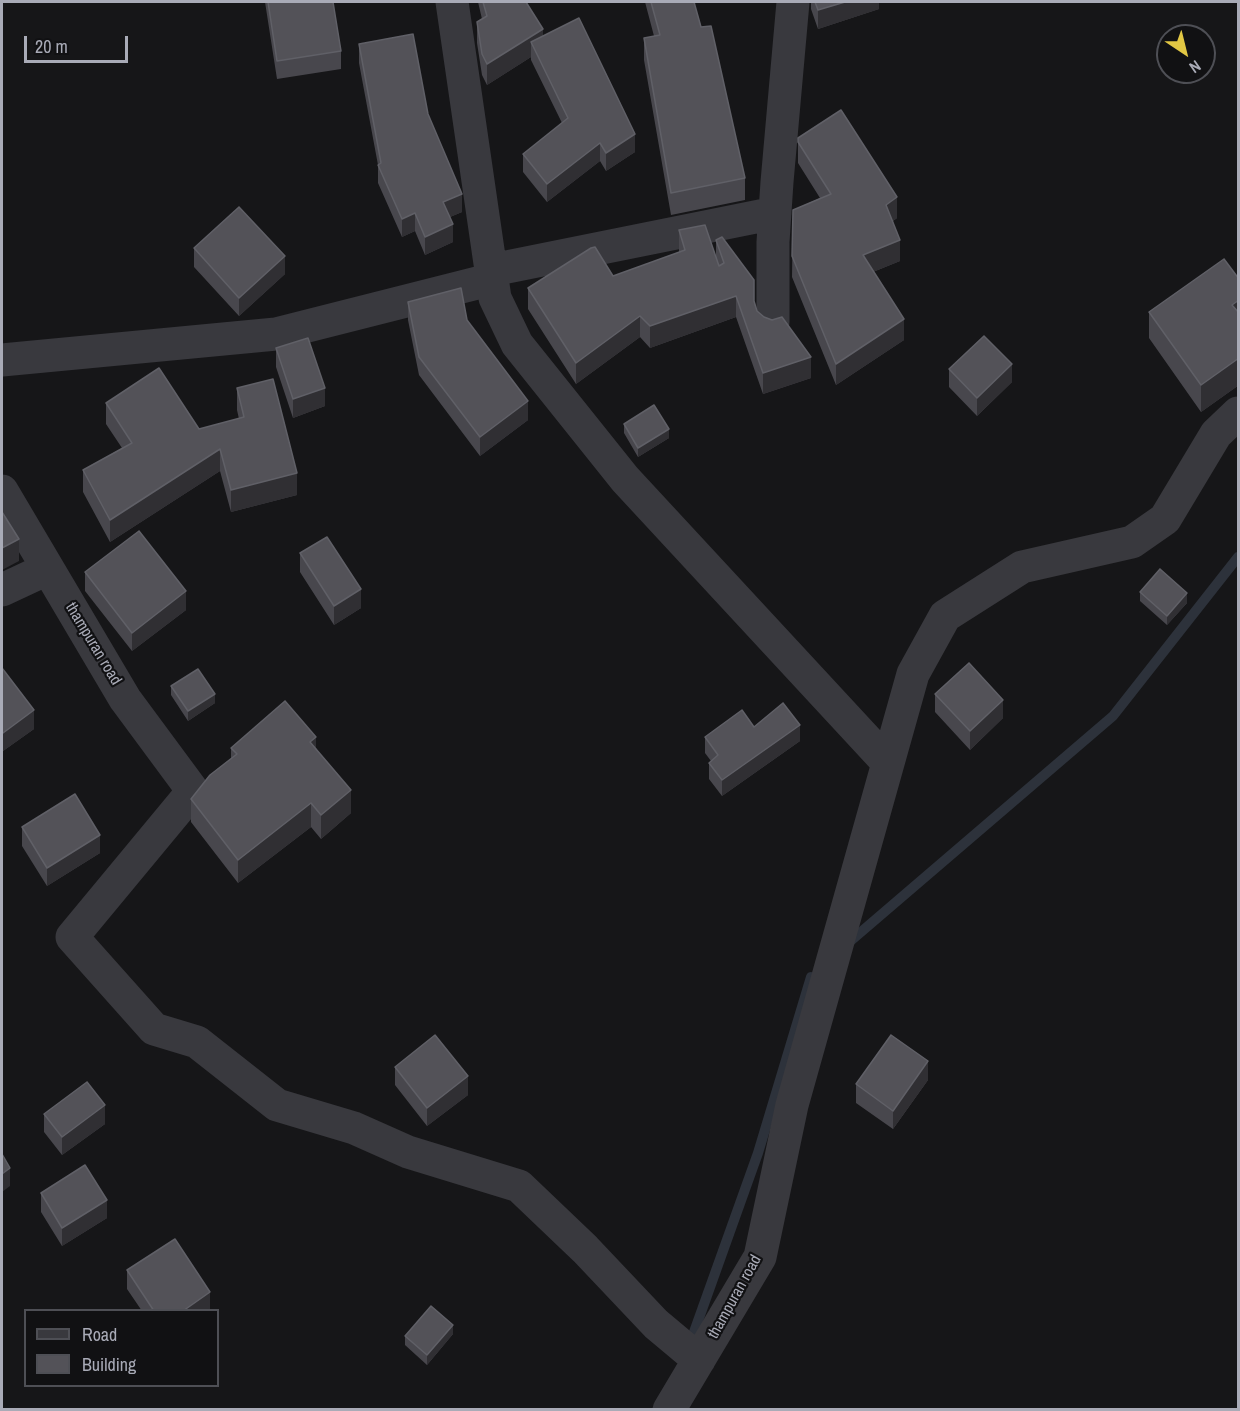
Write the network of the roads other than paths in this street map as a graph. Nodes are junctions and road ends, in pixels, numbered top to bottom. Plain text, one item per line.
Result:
1 (452, 2) edge
2 (792, 2) edge
3 (775, 213) junction
4 (492, 275) junction
5 (773, 322) edge
6 (2, 360) edge
7 (1239, 413) edge
8 (2, 491) edge
9 (48, 569) junction
10 (2, 590) edge
11 (888, 764) junction
12 (698, 1358) junction
13 (669, 1410) edge

1 - 4 street
2 - 3 street
3 - 4 street
3 - 5 street
4 - 6 street
4 - 11 street
7 - 11 street, thampuran road
8 - 9 street, thampuran road
9 - 10 street
9 - 12 street, thampuran road
11 - 12 street, thampuran road
12 - 13 street, thampuran road

